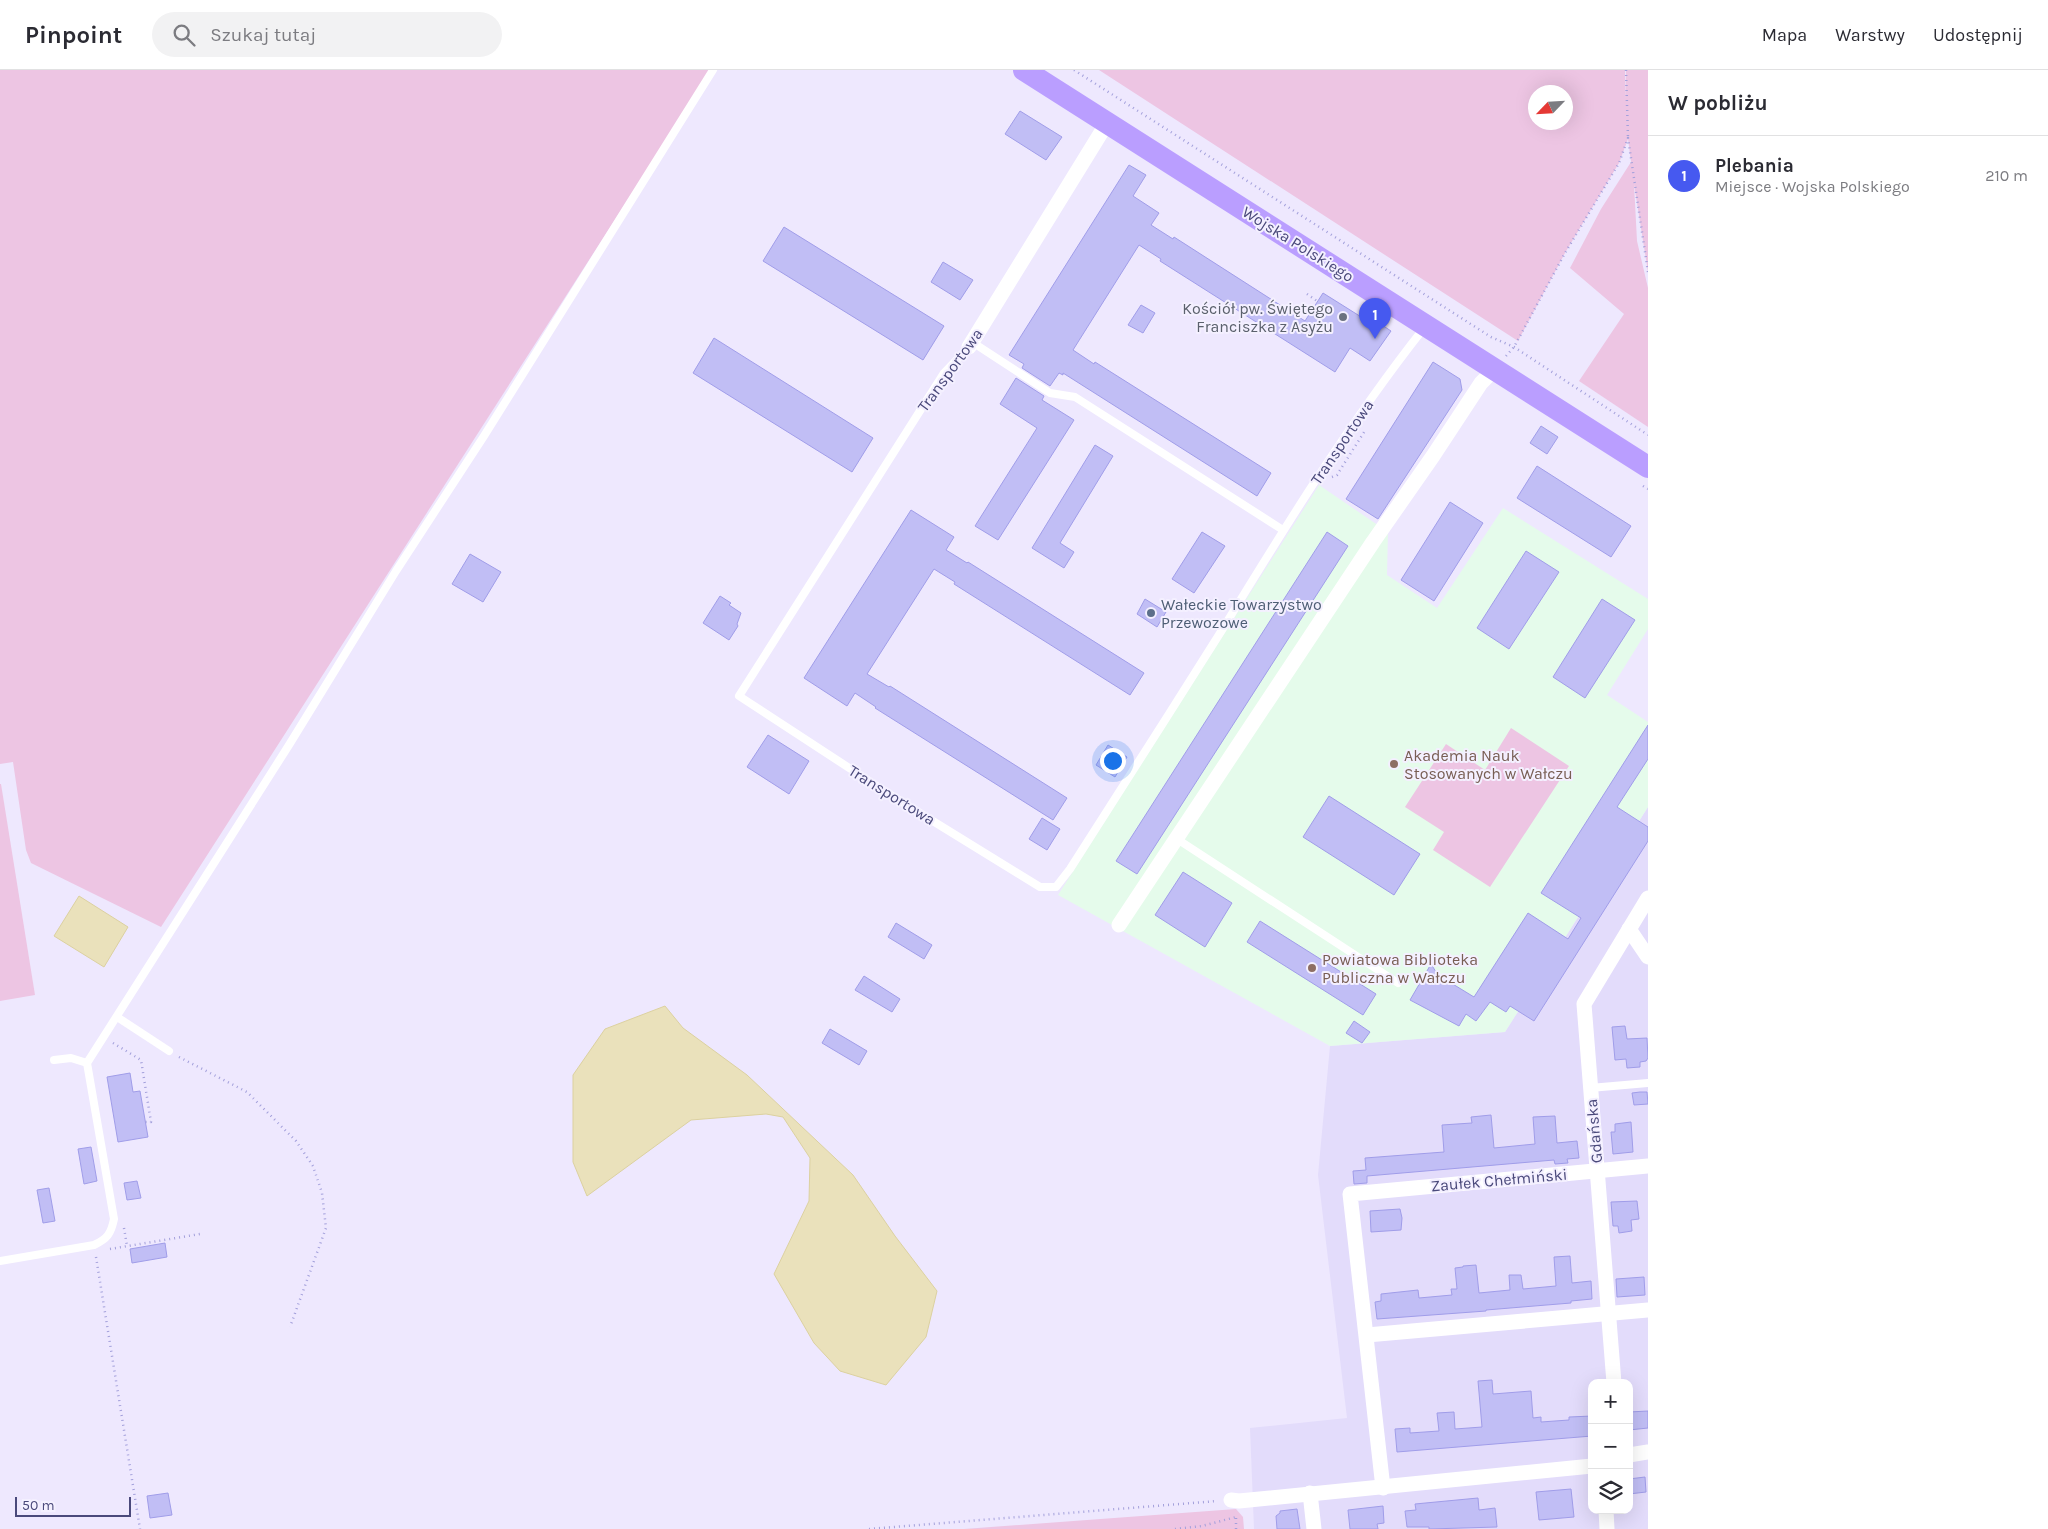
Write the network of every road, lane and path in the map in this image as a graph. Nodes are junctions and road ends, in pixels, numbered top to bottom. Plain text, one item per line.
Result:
1 (712, 70) edge
2 (1024, 70) edge
3 (1074, 70) edge
4 (1626, 70) edge
5 (1107, 123) junction
6 (1628, 138) junction
7 (1648, 272) edge
8 (1307, 294) dead end
9 (1317, 302) dead end
10 (1426, 326) junction
11 (970, 344) junction
12 (1514, 347) junction
13 (1495, 369) junction
14 (1648, 435) edge
15 (1648, 467) edge
16 (1283, 530) junction
17 (1176, 839) junction
18 (1648, 898) edge
19 (1119, 925) dead end
20 (1628, 929) junction
21 (1648, 957) edge
22 (1398, 983) dead end
23 (117, 1017) junction
24 (111, 1041) dead end
25 (169, 1051) joint
26 (54, 1060) dead end
27 (87, 1063) junction
28 (1648, 1083) edge
29 (1590, 1088) junction
30 (146, 1122) dead end
31 (1648, 1166) edge
32 (1598, 1171) junction
33 (124, 1227) dead end
34 (200, 1234) dead end
35 (127, 1246) junction
36 (94, 1248) junction
37 (0, 1261) edge
38 (1648, 1310) edge
39 (1610, 1313) junction
40 (290, 1327) dead end
41 (1367, 1335) junction
42 (1614, 1379) edge
43 (1648, 1452) edge
44 (1633, 1454) edge
45 (1588, 1466) edge
46 (1383, 1488) junction
47 (1310, 1493) junction
48 (1231, 1500) joint
49 (1240, 1513) dead end
50 (1606, 1514) edge
51 (1236, 1517) junction
52 (140, 1529) edge
53 (869, 1529) edge
54 (1175, 1529) edge
55 (1236, 1529) edge
56 (1314, 1529) edge
57 (1607, 1529) edge

1 - 23 lane
2 - 5 main road, Wojska Polskiego
3 - 12 path
4 - 6 path
5 - 10 main road, Wojska Polskiego
5 - 11 street, Transportowa
6 - 7 path
6 - 12 path
8 - 9 path
10 - 13 main road, Wojska Polskiego
10 - 16 lane, Transportowa
11 - 16 lane
11 - 16 lane, Transportowa
12 - 14 path
13 - 15 main road, Wojska Polskiego
13 - 17 street
17 - 19 street
17 - 22 lane
18 - 20 street, Gdańska
20 - 21 street
20 - 29 street, Gdańska
23 - 25 lane
23 - 27 lane
24 - 30 path
25 - 40 path
26 - 27 lane
27 - 36 lane
28 - 29 lane
29 - 32 street, Gdańska
31 - 32 street, Zaułek Chełmiński
32 - 39 street, Gdańska
32 - 41 street, Zaułek Chełmiński
33 - 35 path
34 - 35 path
35 - 36 path
36 - 37 lane
36 - 52 path
38 - 39 street
39 - 41 street
39 - 42 street, Gdańska
41 - 46 street
43 - 44 street
45 - 46 street
46 - 47 street
47 - 48 street
47 - 56 street
48 - 53 path
49 - 51 path
50 - 57 street
51 - 54 path
51 - 55 path

